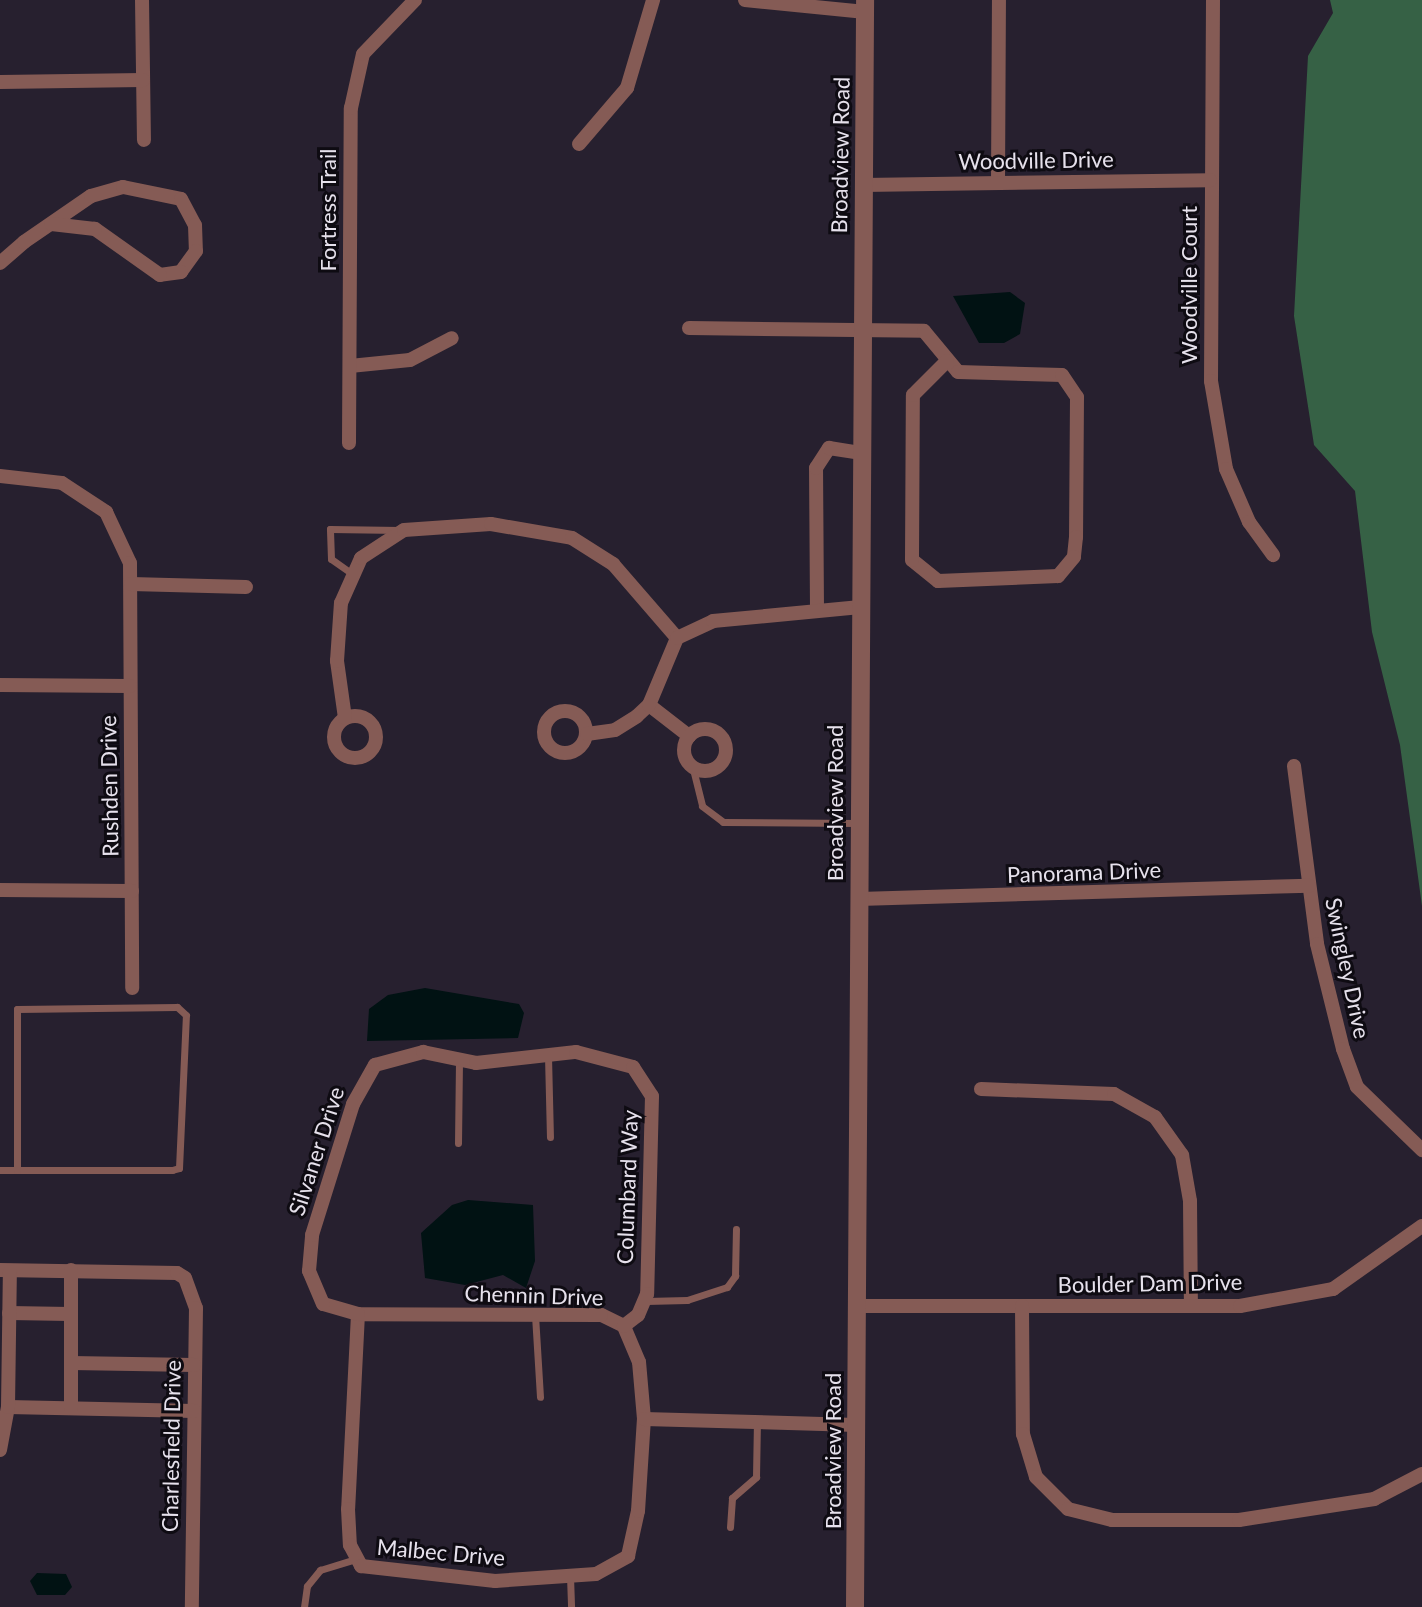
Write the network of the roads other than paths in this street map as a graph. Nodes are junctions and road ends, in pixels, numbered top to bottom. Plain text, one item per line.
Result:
1 (142, 0) edge
2 (415, 0) edge
3 (653, 0) edge
4 (745, 0) edge
5 (999, 0) edge
6 (1213, 0) edge
7 (865, 6) edge
8 (143, 80) junction
9 (0, 82) edge
10 (144, 140) dead end
11 (579, 144) dead end
12 (1210, 180) junction
13 (998, 183) junction
14 (863, 185) junction
15 (51, 224) junction
16 (0, 263) edge
17 (689, 328) dead end
18 (862, 330) junction
19 (452, 338) dead end
20 (947, 361) junction
21 (350, 366) junction
22 (349, 443) dead end
23 (862, 453) junction
24 (0, 476) edge
25 (404, 530) junction
26 (1273, 555) dead end
27 (351, 573) junction
28 (131, 584) junction
29 (246, 587) dead end
30 (860, 607) junction
31 (817, 608) junction
32 (677, 638) junction
33 (0, 685) edge
34 (130, 686) junction
35 (649, 705) junction
36 (345, 718) dead end
37 (587, 734) dead end
38 (689, 736) junction
39 (1294, 766) dead end
40 (693, 769) junction
41 (859, 824) junction
42 (1309, 886) junction
43 (0, 890) edge
44 (132, 891) junction
45 (859, 899) junction
46 (132, 988) dead end
47 (548, 1056) junction
48 (459, 1058) junction
49 (615, 1061) joint
50 (981, 1089) dead end
51 (550, 1137) dead end
52 (458, 1143) dead end
53 (1422, 1150) edge
54 (0, 1170) edge
55 (17, 1170) junction
56 (1422, 1226) edge
57 (736, 1229) dead end
58 (71, 1270) junction
59 (5, 1271) edge
60 (644, 1301) junction
61 (323, 1304) joint
62 (858, 1306) junction
63 (1022, 1306) junction
64 (1191, 1306) junction
65 (9, 1313) junction
66 (70, 1314) junction
67 (358, 1314) junction
68 (535, 1315) junction
69 (624, 1326) junction
70 (71, 1363) junction
71 (194, 1365) junction
72 (4, 1370) edge
73 (540, 1397) dead end
74 (8, 1407) junction
75 (71, 1408) junction
76 (194, 1411) junction
77 (644, 1419) junction
78 (757, 1422) junction
79 (857, 1425) junction
80 (0, 1450) edge
81 (1422, 1474) edge
82 (730, 1527) dead end
83 (355, 1559) junction
84 (570, 1576) junction
85 (192, 1607) edge
86 (304, 1607) edge
87 (571, 1607) edge
88 (855, 1607) edge

1 - 8 street
2 - 21 street, Fortress Trail
3 - 11 street
4 - 7 street
5 - 13 street
6 - 12 street, Woodville Court
7 - 14 street, Broadview Road
8 - 9 street
8 - 10 street
12 - 13 street, Woodville Drive
12 - 26 street, Woodville Court
13 - 14 street, Woodville Drive
14 - 18 street, Broadview Road
15 - 15 street
15 - 16 street
17 - 18 street
18 - 20 street
18 - 23 street, Broadview Road
19 - 21 street
20 - 20 street
21 - 22 street, Fortress Trail
23 - 30 street, Broadview Road
23 - 31 street
24 - 28 street, Rushden Drive
25 - 27 street
25 - 27 lane
25 - 32 street
27 - 36 street
28 - 29 street
28 - 34 street, Rushden Drive
30 - 31 street
30 - 41 street, Broadview Road
31 - 32 street
32 - 35 street
33 - 34 street
34 - 44 street, Rushden Drive
35 - 37 street
35 - 38 street
38 - 40 street
38 - 40 street
39 - 42 street, Swingley Drive
40 - 41 lane
41 - 45 street, Broadview Road
42 - 45 street, Panorama Drive
42 - 53 street, Swingley Drive
43 - 44 street
44 - 46 street, Rushden Drive
45 - 62 street, Broadview Road
47 - 48 street, Silvaner Drive
47 - 49 street, Silvaner Drive
47 - 51 lane
48 - 52 lane
48 - 61 street, Silvaner Drive
49 - 60 street, Columbard Way
50 - 64 street
54 - 55 lane
55 - 55 lane
56 - 64 street, Boulder Dam Drive
57 - 60 lane
58 - 59 street
58 - 66 street
58 - 71 street, Charlesfield Drive
59 - 65 street
60 - 69 street
61 - 67 street, Chennin Drive
62 - 63 street, Boulder Dam Drive
62 - 79 street, Broadview Road
63 - 64 street, Boulder Dam Drive
63 - 81 street
65 - 66 street
65 - 72 street
66 - 70 street
67 - 68 street, Chennin Drive
67 - 83 street, Malbec Drive
68 - 69 street, Chennin Drive
68 - 73 lane
69 - 77 street, Chennin Drive
70 - 71 street
70 - 75 street
71 - 76 street, Charlesfield Drive
72 - 74 street
74 - 75 street
74 - 80 street
75 - 76 street
76 - 85 street, Charlesfield Drive
77 - 78 street
77 - 84 street, Malbec Drive
78 - 79 street
78 - 82 lane
79 - 88 street, Broadview Road
83 - 84 street, Malbec Drive
83 - 86 lane
84 - 87 lane

